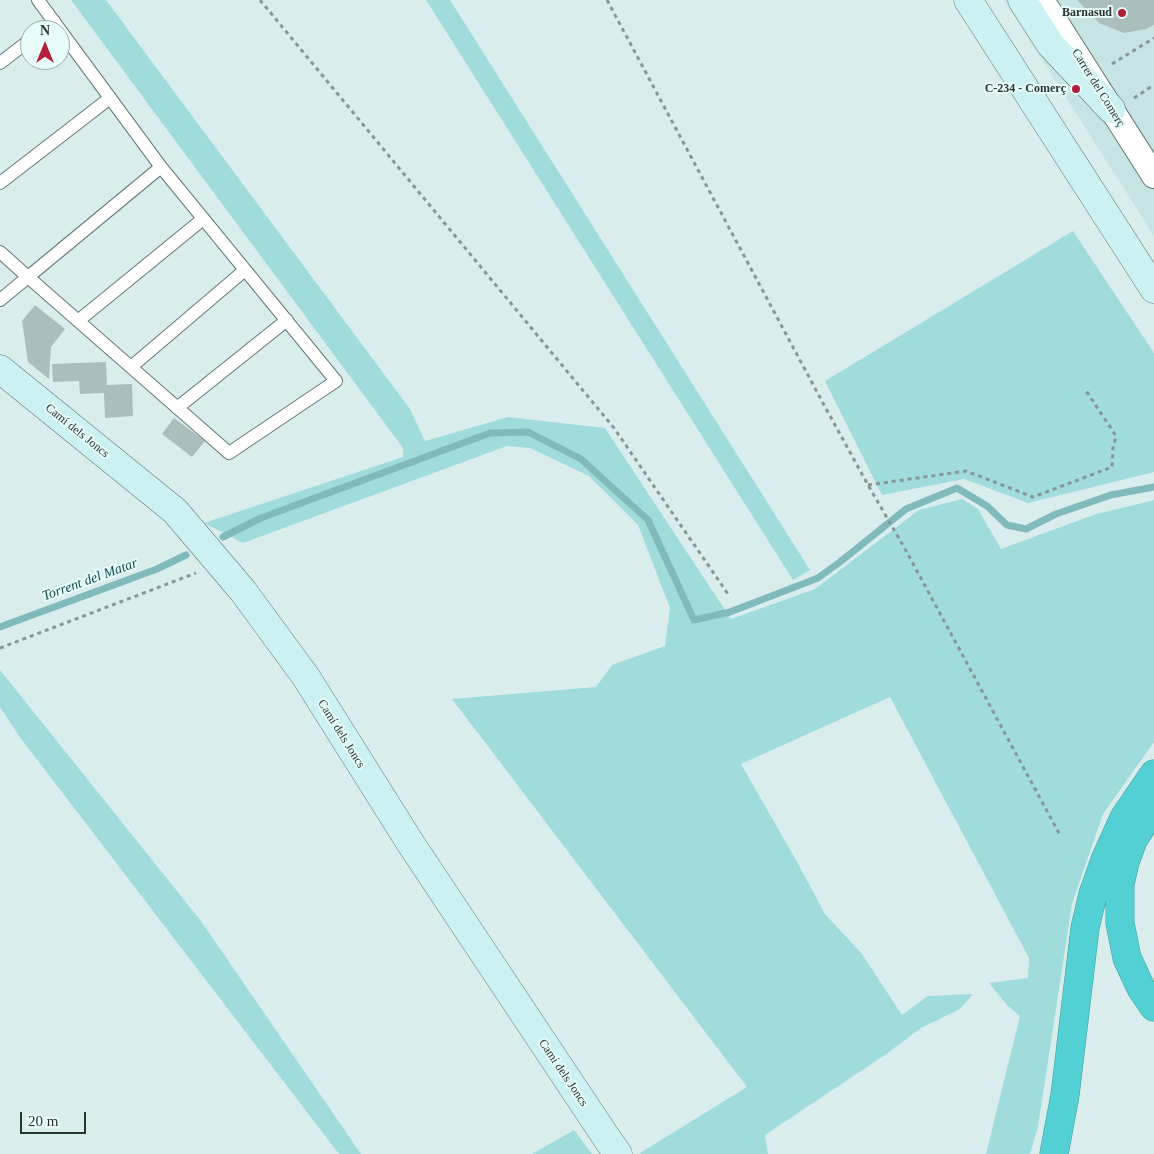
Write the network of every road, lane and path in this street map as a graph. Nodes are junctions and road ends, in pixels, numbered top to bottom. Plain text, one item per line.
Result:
1 (38, 0) edge
2 (260, 0) edge
3 (607, 0) edge
4 (946, 0) edge
5 (968, 0) edge
6 (1022, 0) edge
7 (1042, 0) edge
8 (53, 20) edge
9 (1154, 38) edge
10 (70, 43) edge
11 (20, 48) edge
12 (0, 63) edge
13 (1112, 64) dead end
14 (1154, 85) edge
15 (1028, 94) junction
16 (110, 98) junction
17 (1123, 104) junction
18 (161, 167) junction
19 (1154, 176) edge
20 (0, 183) edge
21 (203, 218) junction
22 (0, 252) edge
23 (245, 270) junction
24 (28, 277) junction
25 (1154, 288) edge
26 (0, 300) edge
27 (286, 320) junction
28 (78, 321) junction
29 (131, 366) junction
30 (0, 369) edge
31 (1085, 390) dead end
32 (178, 408) junction
33 (868, 484) junction
34 (220, 564) junction
35 (728, 594) dead end
36 (0, 648) edge
37 (1154, 774) edge
38 (1154, 807) edge
39 (1060, 835) dead end
40 (1154, 1007) edge
41 (618, 1154) edge
42 (1054, 1154) edge

1 - 8 lane
2 - 35 path
3 - 33 path
4 - 15 street
5 - 15 street
6 - 17 street
7 - 17 street, Carrer del Comerç
9 - 13 path
10 - 16 lane
11 - 12 lane
14 - 17 path
15 - 25 street
16 - 18 lane
16 - 20 lane
17 - 19 street, Carrer del Comerç
18 - 21 lane
18 - 24 lane
21 - 23 lane
21 - 28 lane
22 - 24 lane
23 - 27 lane
23 - 29 lane
24 - 26 lane
24 - 28 lane
27 - 32 lane
27 - 32 lane
28 - 29 lane
29 - 32 lane
30 - 34 street, Camí dels Joncs
31 - 33 path
33 - 39 path
34 - 36 path
34 - 41 street, Camí dels Joncs
37 - 42 highway
38 - 40 highway

